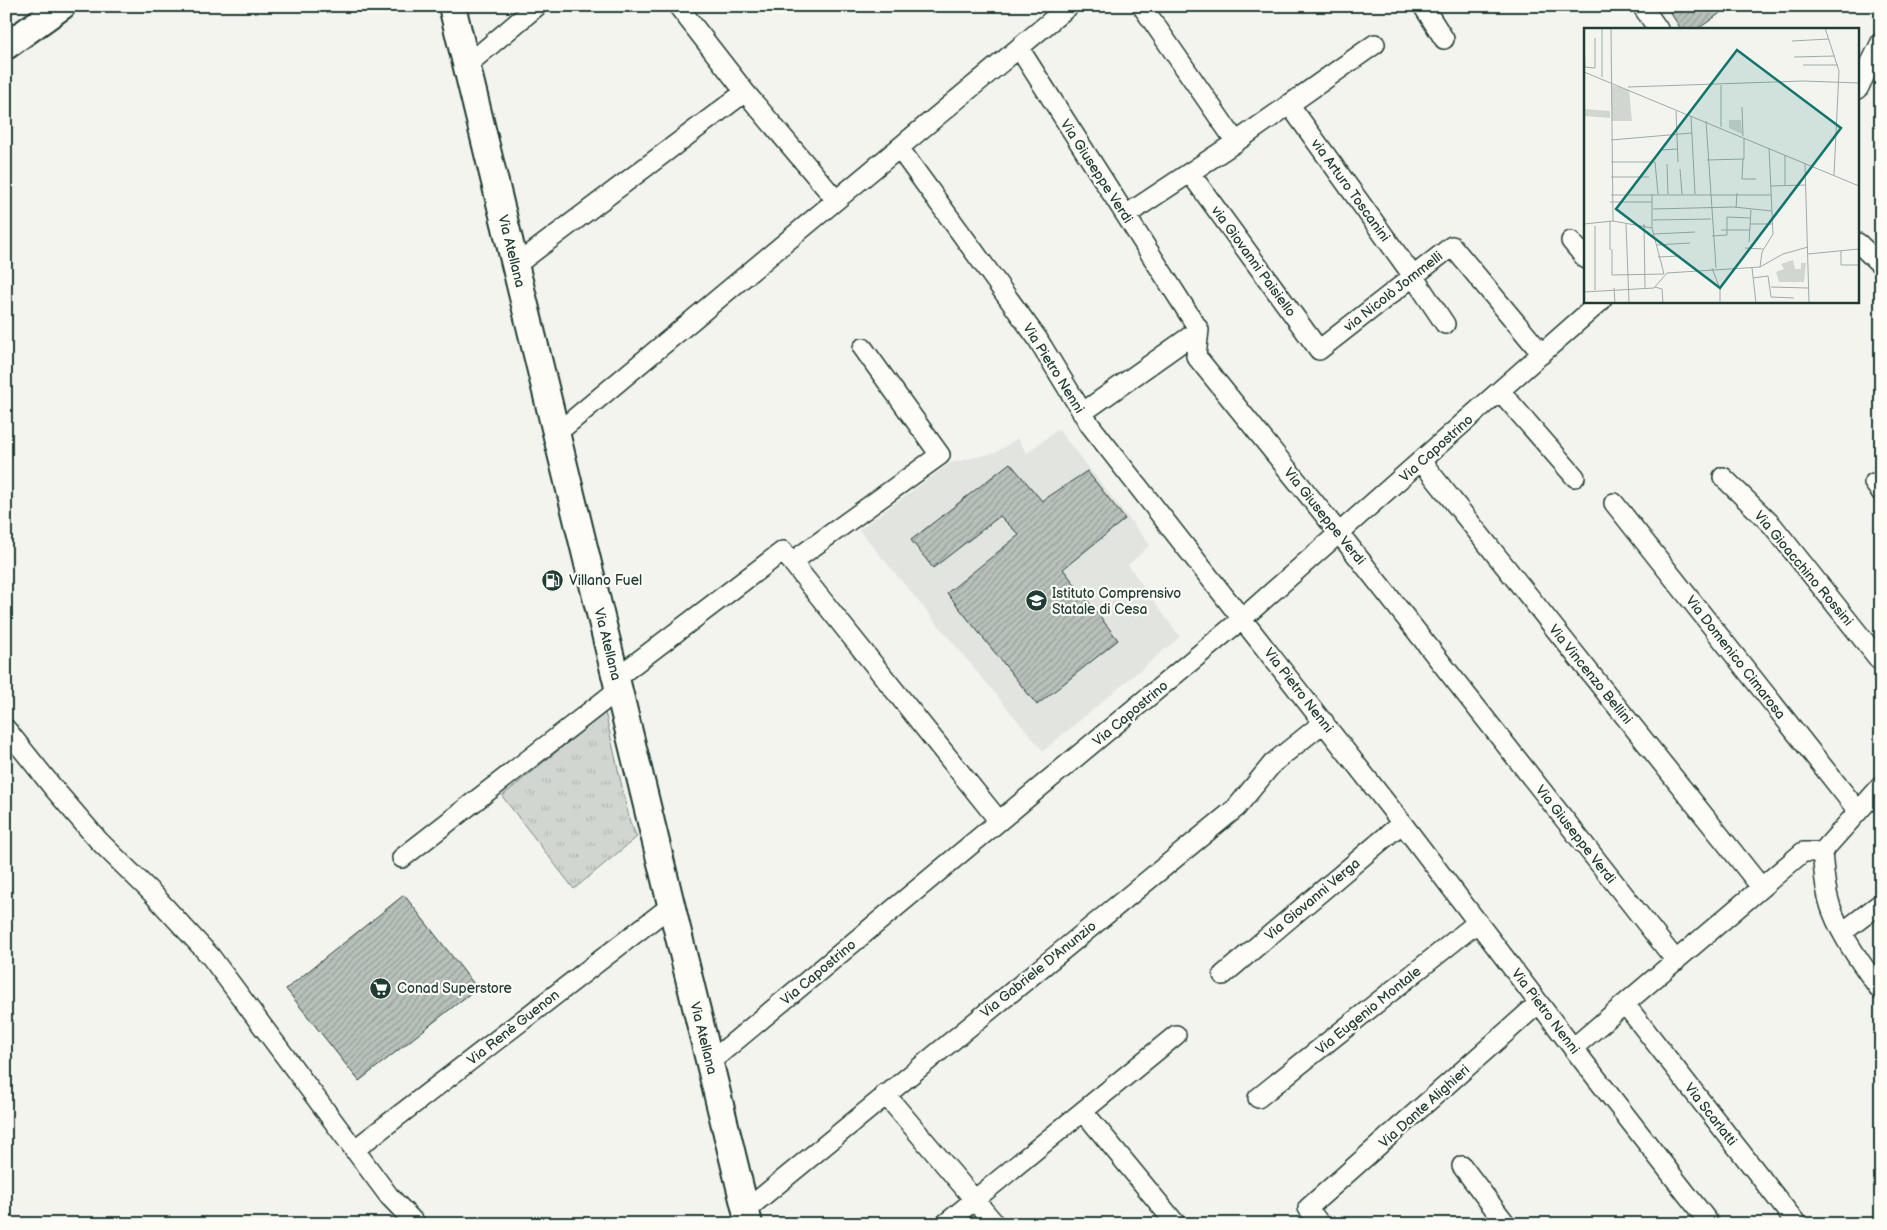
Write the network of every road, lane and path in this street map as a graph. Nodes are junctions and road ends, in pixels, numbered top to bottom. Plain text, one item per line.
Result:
1 (62, 6) edge
2 (452, 6) edge
3 (537, 6) edge
4 (678, 6) edge
5 (1069, 6) edge
6 (1142, 6) edge
7 (1423, 6) edge
8 (1444, 39) dead end
9 (1881, 42) edge
10 (1376, 44) dead end
11 (6, 46) edge
12 (1019, 48) junction
13 (467, 65) junction
14 (1860, 85) edge
15 (745, 92) junction
16 (1289, 104) junction
17 (1236, 142) junction
18 (898, 148) junction
19 (1190, 172) junction
20 (836, 200) junction
21 (1126, 215) junction
22 (1571, 241) dead end
23 (1860, 245) edge
24 (1584, 256) edge
25 (516, 265) junction
26 (1881, 265) edge
27 (1413, 276) junction
28 (1600, 302) edge
29 (1445, 324) dead end
30 (1199, 330) junction
31 (863, 348) dead end
32 (1319, 350) joint
33 (1542, 354) junction
34 (1500, 391) junction
35 (1082, 412) junction
36 (557, 433) junction
37 (1421, 461) junction
38 (1575, 477) dead end
39 (1723, 477) dead end
40 (1614, 503) dead end
41 (1339, 533) junction
42 (792, 562) junction
43 (1243, 618) junction
44 (1881, 662) edge
45 (618, 683) junction
46 (1324, 722) junction
47 (6, 729) edge
48 (1881, 786) edge
49 (1858, 811) junction
50 (1000, 821) junction
51 (1402, 823) junction
52 (1822, 852) junction
53 (402, 858) dead end
54 (1761, 888) junction
55 (1881, 902) edge
56 (672, 905) junction
57 (1478, 922) junction
58 (1842, 932) junction
59 (1676, 961) junction
60 (1223, 975) dead end
61 (1881, 991) edge
62 (1539, 1003) junction
63 (1625, 1004) junction
64 (1176, 1035) dead end
65 (1573, 1048) junction
66 (710, 1062) junction
67 (885, 1094) junction
68 (1258, 1098) dead end
69 (1083, 1111) junction
70 (354, 1150) junction
71 (1462, 1166) dead end
72 (974, 1200) junction
73 (747, 1217) edge
74 (416, 1224) edge
75 (945, 1224) edge
76 (995, 1224) edge
77 (1176, 1224) edge
78 (1320, 1224) edge
79 (1506, 1224) edge
80 (1710, 1224) edge
81 (1797, 1224) edge

1 - 11 main road
2 - 13 main road, Via Atellana
3 - 13 street
4 - 15 street
5 - 12 street
6 - 17 street
7 - 8 street
9 - 14 street
10 - 16 street
12 - 18 street
12 - 21 street, Via Giuseppe Verdi
13 - 25 main road, Via Atellana
15 - 20 street
15 - 25 street
16 - 17 street
16 - 27 street, via Arturo Toscanini
17 - 19 street
18 - 20 street
18 - 35 street, Via Pietro Nenni
19 - 21 street
19 - 32 street, via Giovanni Paisiello
20 - 36 street
21 - 30 street, Via Giuseppe Verdi
22 - 24 street
23 - 26 street
25 - 36 main road, Via Atellana
27 - 29 street, via Arturo Toscanini
27 - 32 street, via Nicolò Jommelli
27 - 33 street, via Nicolò Jommelli
28 - 33 street, Via Capostrino
30 - 35 street
30 - 41 street, Via Giuseppe Verdi
31 - 42 street
33 - 34 street, Via Capostrino
34 - 37 street, Via Capostrino
34 - 38 street
35 - 43 street, Via Pietro Nenni
36 - 45 main road, Via Atellana
37 - 41 street, Via Capostrino
37 - 54 street, Via Vincenzo Bellini
39 - 44 street, Via Gioacchino Rossini
40 - 49 street, Via Domenico Cimarosa
41 - 43 street, Via Capostrino
41 - 59 street, Via Giuseppe Verdi
42 - 45 street
42 - 50 street
43 - 46 street, Via Pietro Nenni
43 - 50 street, Via Capostrino
45 - 53 street
45 - 56 main road, Via Atellana
46 - 51 street, Via Pietro Nenni
46 - 67 street, Via Gabriele D'Anunzio
47 - 70 street
48 - 49 street
49 - 52 street
50 - 66 street, Via Capostrino
51 - 57 street, Via Pietro Nenni
51 - 60 street, Via Giovanni Verga
52 - 54 street
52 - 58 street
54 - 59 street
55 - 58 street
56 - 66 main road, Via Atellana
56 - 70 street, Via Renè Guenon
57 - 62 street, Via Pietro Nenni
57 - 68 street, Via Eugenio Montale
58 - 61 street
59 - 63 street
62 - 65 street, Via Pietro Nenni
62 - 78 street, Via Dante Alighieri
63 - 65 street
63 - 81 street, Via Scarlatti
64 - 69 street
65 - 80 street, Via Pietro Nenni
66 - 73 main road, Via Atellana
67 - 72 street
67 - 73 street, Via Gabriele D'Anunzio
69 - 72 street
69 - 77 street
70 - 74 street
71 - 79 street
72 - 75 street
72 - 76 street

